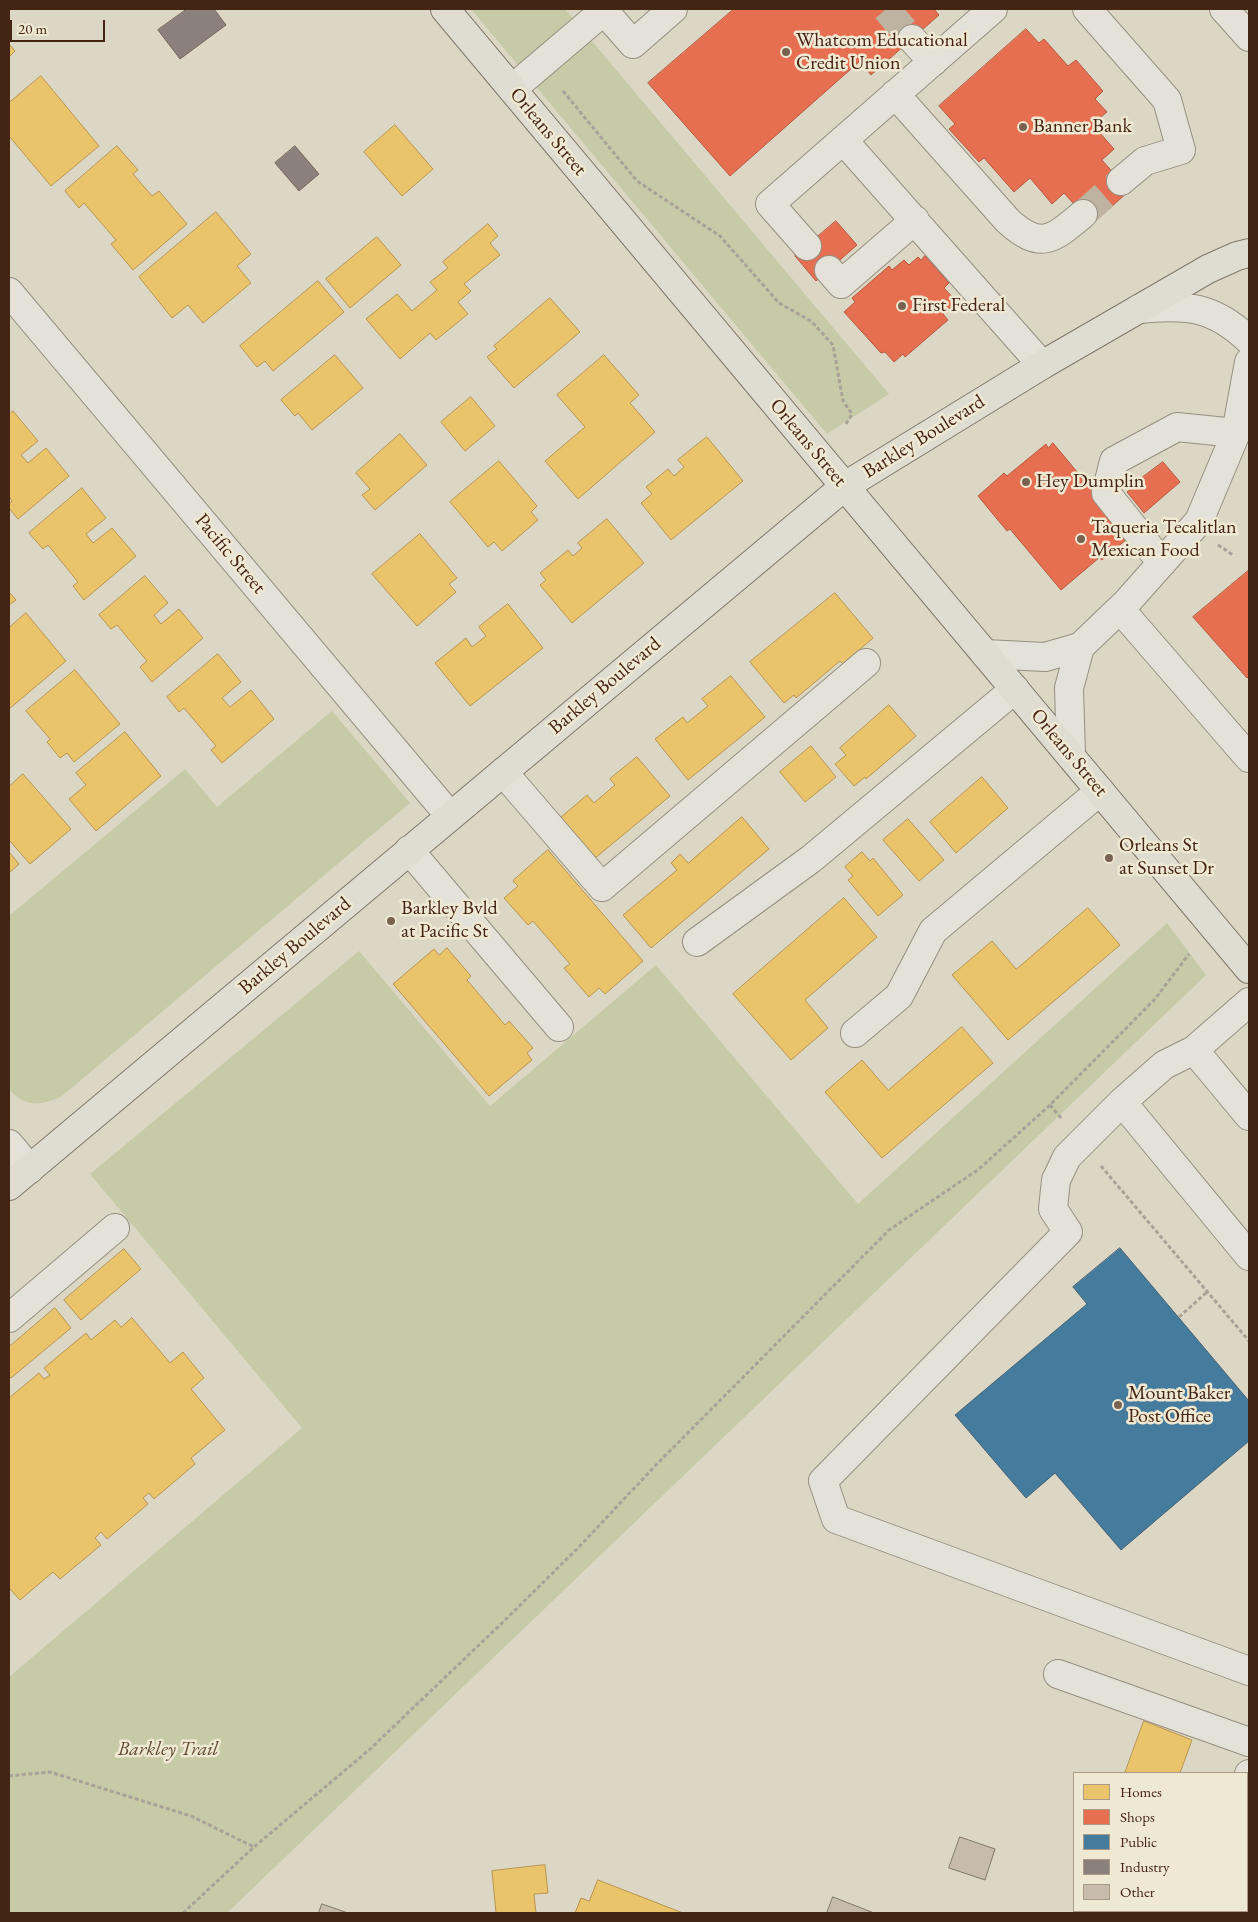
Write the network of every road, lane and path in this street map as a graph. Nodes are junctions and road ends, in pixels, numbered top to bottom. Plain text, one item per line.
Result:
1 (445, 9) edge
2 (673, 9) edge
3 (993, 9) edge
4 (1087, 9) edge
5 (1224, 9) edge
6 (605, 10) edge
7 (1249, 37) edge
8 (912, 39) tunnel mouth
9 (933, 62) junction
10 (512, 90) junction
11 (563, 91) dead end
12 (895, 94) junction
13 (843, 140) junction
14 (1121, 181) tunnel mouth
15 (1083, 214) tunnel mouth
16 (915, 220) junction
17 (807, 246) dead end
18 (1249, 254) edge
19 (829, 270) dead end
20 (9, 292) edge
21 (1139, 309) junction
22 (1249, 340) edge
23 (1249, 362) edge
24 (1042, 365) junction
25 (846, 424) dead end
26 (1236, 432) junction
27 (845, 486) junction
28 (1211, 541) dead end
29 (1233, 555) dead end
30 (1162, 563) junction
31 (1120, 609) junction
32 (1080, 648) junction
33 (985, 654) junction
34 (866, 663) dead end
35 (1015, 689) junction
36 (1071, 756) junction
37 (1249, 758) edge
38 (503, 772) junction
39 (1100, 791) junction
40 (450, 816) junction
41 (409, 850) junction
42 (697, 942) dead end
43 (1190, 954) dead end
44 (1249, 969) edge
45 (1249, 1002) edge
46 (559, 1027) dead end
47 (855, 1033) dead end
48 (1194, 1050) junction
49 (1122, 1102) junction
50 (1249, 1116) edge
51 (1081, 1142) junction
52 (9, 1144) edge
53 (30, 1169) junction
54 (9, 1186) edge
55 (115, 1228) dead end
56 (1249, 1256) edge
57 (1207, 1292) junction
58 (9, 1318) edge
59 (1178, 1318) dead end
60 (1249, 1341) edge
61 (1249, 1671) edge
62 (1058, 1674) dead end
63 (1249, 1742) edge
64 (9, 1776) edge
65 (254, 1847) junction
66 (184, 1913) edge

1 - 10 main road, Orleans Street
2 - 6 street
3 - 9 street
4 - 14 street
5 - 7 street
6 - 10 street
8 - 9 street
9 - 12 street
10 - 27 main road, Orleans Street
11 - 25 path
12 - 13 street
12 - 15 street
13 - 16 street
13 - 17 street
16 - 19 street
16 - 24 street
18 - 21 main road, Barkley Boulevard
20 - 40 street, Pacific Street
21 - 22 street
21 - 24 main road, Barkley Boulevard
23 - 26 street
24 - 27 main road, Barkley Boulevard
26 - 30 street
26 - 30 street
27 - 33 main road, Orleans Street
27 - 38 main road, Barkley Boulevard
28 - 29 path
30 - 31 street
31 - 32 street
31 - 37 street
32 - 33 street
32 - 36 street
33 - 35 main road, Orleans Street
34 - 38 street
35 - 36 main road, Orleans Street
35 - 42 street
36 - 39 main road, Orleans Street
38 - 40 main road, Barkley Boulevard
39 - 44 main road, Orleans Street
39 - 47 street
40 - 41 main road, Barkley Boulevard
41 - 46 street
41 - 53 main road, Barkley Boulevard
43 - 65 path
45 - 48 street
48 - 49 street
48 - 50 street
49 - 51 street
49 - 56 street
51 - 57 path
51 - 61 street
52 - 53 street
53 - 54 main road, Barkley Boulevard
55 - 58 street
57 - 59 path
57 - 60 path
62 - 63 street
64 - 65 path
65 - 66 path

